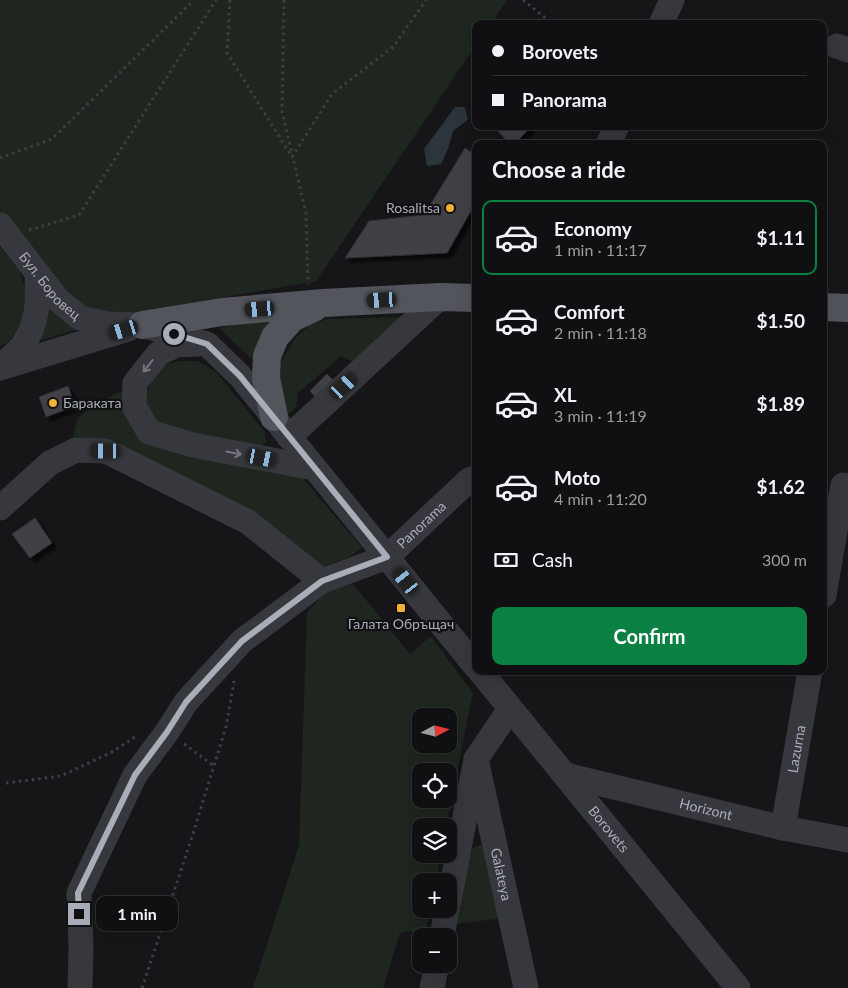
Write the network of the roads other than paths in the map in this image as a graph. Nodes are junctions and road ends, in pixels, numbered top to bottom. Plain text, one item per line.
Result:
1 (672, 0) edge
2 (663, 20) edge
3 (4, 231) edge
4 (37, 273) junction
5 (440, 297) junction
6 (472, 298) edge
7 (310, 304) junction
8 (827, 308) edge
9 (848, 308) edge
10 (142, 325) junction
11 (207, 344) junction
12 (0, 368) edge
13 (281, 427) junction
14 (314, 468) junction
15 (472, 479) edge
16 (838, 485) edge
17 (0, 508) edge
18 (387, 557) junction
19 (827, 571) edge
20 (322, 581) junction
21 (472, 662) edge
22 (483, 675) edge
23 (809, 675) edge
24 (510, 709) junction
25 (476, 759) junction
26 (565, 776) junction
27 (783, 828) junction
28 (848, 840) edge
29 (454, 873) edge
30 (435, 973) edge
31 (80, 988) edge
32 (432, 988) edge
33 (526, 988) edge
34 (738, 988) edge

1 - 2 street
3 - 4 street, Бул. Боровец
4 - 10 street, Бул. Боровец
4 - 12 street
5 - 6 main road
5 - 7 main road
5 - 13 street
7 - 10 main road
7 - 13 main road
8 - 9 main road
10 - 11 street
10 - 12 street
11 - 13 street
11 -> 14 street
13 - 14 street
14 - 18 street
15 - 18 street, Panorama
16 - 19 street
17 - 20 street
18 - 20 street, Panorama
18 - 21 street
20 - 31 street, Panorama
22 - 24 street, Borovets
23 - 27 street, Lazurna
24 - 25 street
24 - 26 street, Borovets
25 - 29 street
25 - 33 street, Galateya
26 - 27 street, Horizont
26 - 34 street, Borovets
27 - 28 street, Horizont
30 - 32 street

